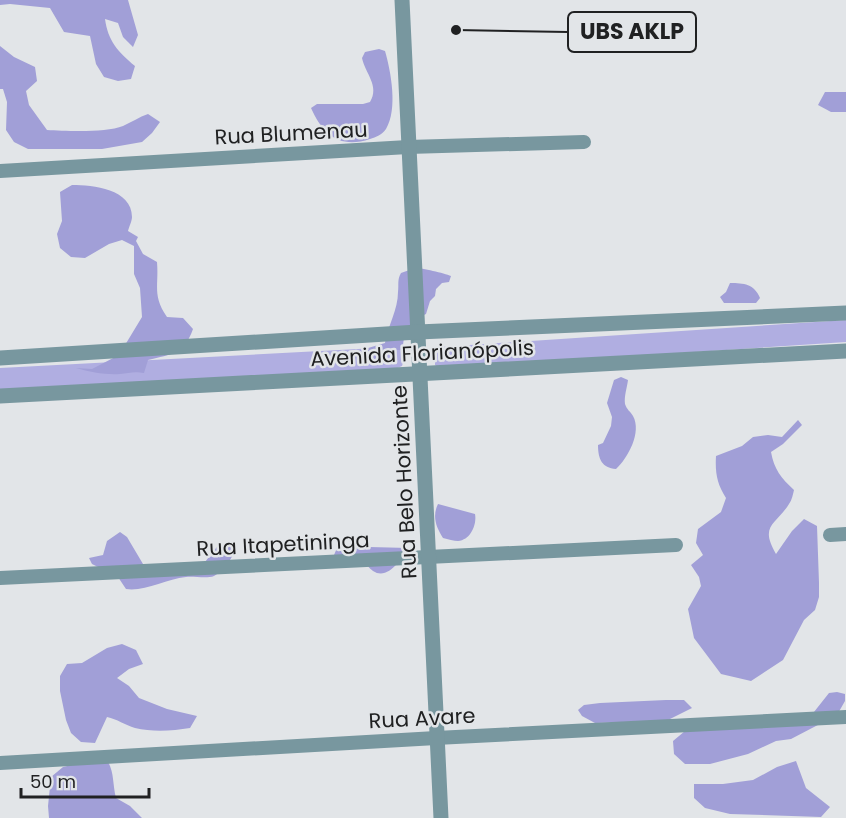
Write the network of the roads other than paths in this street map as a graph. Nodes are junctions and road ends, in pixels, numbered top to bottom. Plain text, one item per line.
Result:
1 (402, 0) edge
2 (584, 142) dead end
3 (408, 147) junction
4 (0, 171) edge
5 (846, 313) edge
6 (418, 332) junction
7 (846, 351) edge
8 (0, 358) edge
9 (420, 374) junction
10 (0, 396) edge
11 (846, 534) edge
12 (830, 535) dead end
13 (676, 545) dead end
14 (429, 558) junction
15 (0, 578) edge
16 (846, 717) edge
17 (436, 738) junction
18 (0, 763) edge
19 (441, 818) edge

1 - 3 street, Rua Belo Horizonte
2 - 3 street, Rua Blumenau
3 - 4 street, Rua Blumenau
3 - 6 street, Rua Belo Horizonte
5 - 6 street, Avenida Florianópolis
6 - 8 street, Avenida Florianópolis
6 - 9 street, Rua Belo Horizonte
7 - 9 street, Avenida Florianópolis
9 - 10 street, Avenida Florianópolis
9 - 14 street, Rua Belo Horizonte
11 - 12 street
13 - 14 street, Rua Itapetininga
14 - 15 street, Rua Itapetininga
14 - 17 street, Rua Belo Horizonte
16 - 17 street, Rua Avare
17 - 18 street, Rua Avare
17 - 19 street, Rua Belo Horizonte

